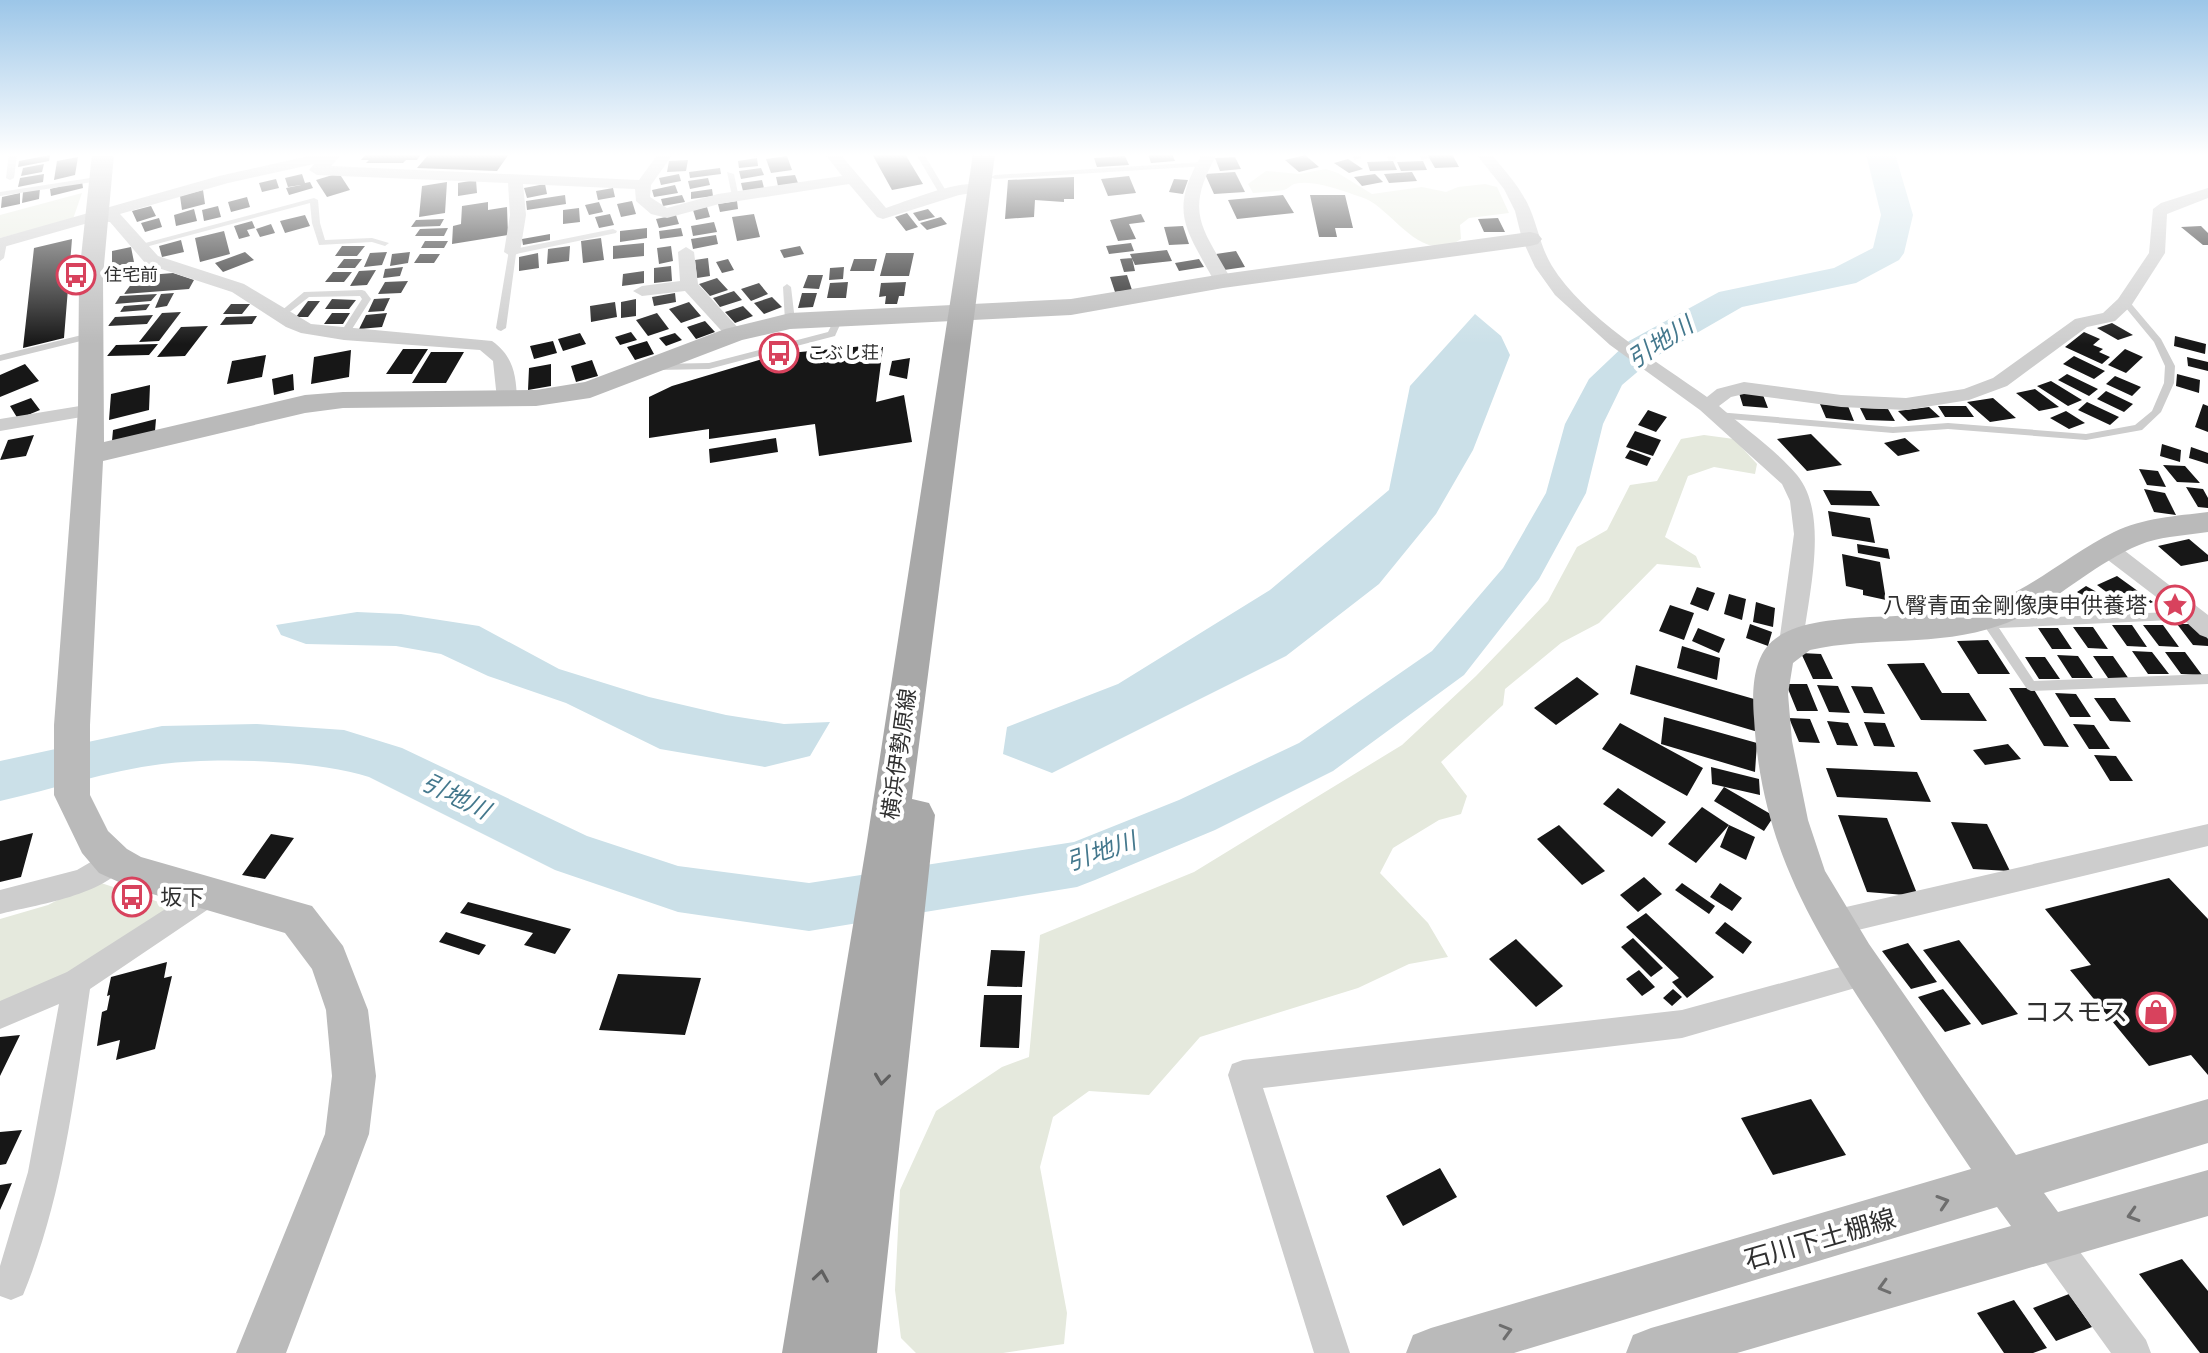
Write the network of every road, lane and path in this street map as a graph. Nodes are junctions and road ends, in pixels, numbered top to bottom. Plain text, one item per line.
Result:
1 (99, 217) joint
2 (114, 217) edge
3 (248, 217) edge
4 (315, 217) edge
5 (518, 217) edge
6 (984, 217) edge
7 (1191, 217) edge
8 (1525, 217) edge
9 (2159, 217) edge
10 (613, 231) dead end
11 (1530, 239) junction
12 (385, 243) dead end
13 (138, 246) junction
14 (1, 247) edge
15 (512, 252) junction
16 (686, 252) dead end
17 (1223, 281) junction
18 (689, 285) junction
19 (787, 287) dead end
20 (642, 291) dead end
21 (2125, 302) junction
22 (969, 312) junction
23 (279, 316) junction
24 (839, 318) junction
25 (790, 321) junction
26 (501, 328) dead end
27 (734, 334) junction
28 (344, 335) junction
29 (90, 336) junction
30 (0, 358) edge
31 (655, 367) junction
32 (507, 399) junction
33 (92, 410) junction
34 (1712, 411) junction
35 (0, 425) edge
36 (90, 455) junction
37 (2208, 522) edge
38 (2108, 549) junction
39 (2200, 622) edge
40 (1990, 624) junction
41 (1954, 626) junction
42 (1791, 643) junction
43 (2208, 679) edge
44 (2208, 835) edge
45 (113, 861) junction
46 (206, 895) junction
47 (0, 902) edge
48 (1833, 923) junction
49 (885, 945) junction
50 (1866, 973) junction
51 (77, 982) junction
52 (0, 1015) edge
53 (2208, 1121) edge
54 (2005, 1181) junction
55 (2208, 1193) edge
56 (2050, 1240) junction
57 (11, 1283) dead end
58 (261, 1353) edge
59 (809, 1353) edge
60 (850, 1353) edge
61 (1332, 1353) edge
62 (1431, 1353) edge
63 (1651, 1353) edge
64 (2133, 1353) edge

1 - 14 street
1 - 29 street
2 - 13 street
3 - 13 lane
4 - 12 lane
5 - 15 street
6 - 22 main road, 横浜伊勢原線
7 - 17 street
8 - 11 street
9 - 21 street
10 - 15 lane
11 - 17 street
11 - 34 street
13 - 23 street
15 - 26 lane
16 - 18 street
17 - 22 street
18 - 20 street
18 - 27 street
19 - 25 lane
21 - 34 street
21 - 34 lane
22 - 24 street
22 - 49 main road, 横浜伊勢原線
23 - 28 street
23 - 28 lane
24 - 25 street
24 - 31 lane
25 - 27 street
27 - 31 street
28 - 32 street
29 - 30 lane
29 - 33 street
31 - 32 street
32 - 36 street
33 - 35 street
33 - 36 street
34 - 42 street
36 - 45 street
37 - 38 street
38 - 39 street
38 - 41 street
39 - 40 lane
40 - 41 lane
40 - 43 lane
41 - 42 street
42 - 48 street
44 - 48 street
45 - 46 street
45 - 47 street
46 - 51 street
46 - 58 street
48 - 50 street
59 -> 49 main road, 横浜伊勢原線
49 -> 60 main road, 横浜伊勢原線
50 - 54 street
50 - 61 street
51 - 52 street
51 - 57 street
53 - 54 street, 石川下土棚線
54 - 56 street
62 -> 54 street, 石川下土棚線
55 -> 56 street
56 -> 63 street
56 - 64 street

